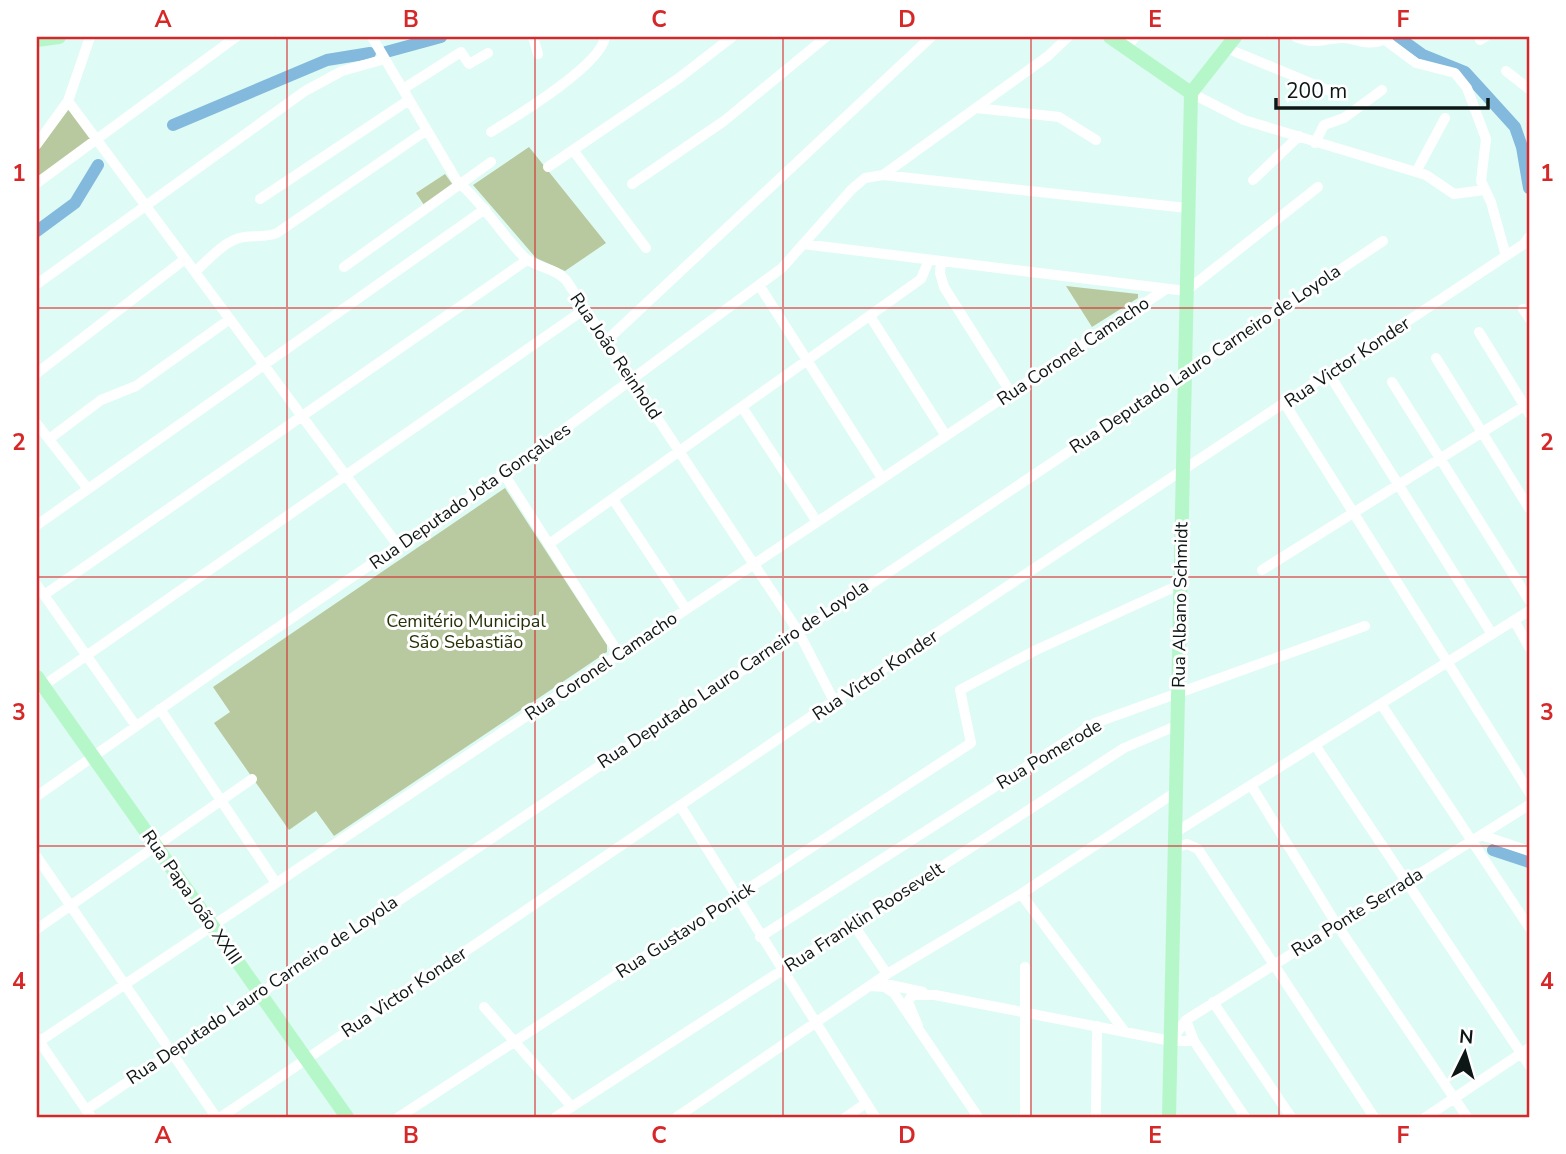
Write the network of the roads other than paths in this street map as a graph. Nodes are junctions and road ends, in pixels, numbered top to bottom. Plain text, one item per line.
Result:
1 (59, 37) edge
2 (90, 37) edge
3 (236, 37) edge
4 (372, 37) edge
5 (533, 37) edge
6 (605, 37) edge
7 (732, 37) edge
8 (826, 37) edge
9 (931, 37) edge
10 (1068, 37) edge
11 (1110, 37) edge
12 (1296, 37) edge
13 (37, 38) edge
14 (1382, 38) edge
15 (1130, 42) edge
16 (1230, 43) edge
17 (488, 53) dead end
18 (382, 54) junction
19 (538, 54) dead end
20 (1506, 71) dead end
21 (403, 89) junction
22 (1529, 89) edge
23 (1382, 90) dead end
24 (1330, 91) dead end
25 (1191, 93) junction
26 (409, 100) junction
27 (68, 101) junction
28 (976, 108) junction
29 (1445, 118) dead end
30 (428, 130) junction
31 (491, 132) dead end
32 (1299, 136) junction
33 (96, 139) junction
34 (1096, 140) dead end
35 (1315, 143) junction
36 (37, 144) edge
37 (573, 150) junction
38 (491, 162) dead end
39 (548, 167) dead end
40 (1416, 172) junction
41 (883, 175) junction
42 (1253, 180) dead end
43 (37, 183) edge
44 (461, 184) junction
45 (632, 184) dead end
46 (1318, 187) dead end
47 (1484, 190) junction
48 (260, 199) dead end
49 (146, 206) junction
50 (1187, 208) junction
51 (485, 209) junction
52 (1383, 241) dead end
53 (1528, 243) edge
54 (803, 244) junction
55 (646, 248) dead end
56 (1506, 256) junction
57 (185, 259) junction
58 (527, 260) junction
59 (929, 260) junction
60 (942, 261) junction
61 (344, 267) dead end
62 (195, 272) junction
63 (37, 284) edge
64 (759, 285) junction
65 (1166, 289) junction
66 (1186, 291) junction
67 (585, 309) junction
68 (870, 316) junction
69 (230, 319) junction
70 (1479, 332) dead end
71 (606, 341) junction
72 (1436, 358) dead end
73 (807, 360) junction
74 (264, 365) junction
75 (1185, 372) junction
76 (37, 373) edge
77 (1329, 374) junction
78 (632, 380) junction
79 (1392, 382) dead end
80 (1011, 393) junction
81 (1284, 404) junction
82 (742, 407) junction
83 (1528, 407) edge
84 (302, 416) junction
85 (37, 424) edge
86 (1482, 432) junction
87 (946, 436) junction
88 (49, 439) junction
89 (679, 452) junction
90 (1440, 458) junction
91 (1183, 472) junction
92 (504, 474) junction
93 (346, 475) junction
94 (882, 478) junction
95 (1398, 485) junction
96 (88, 489) junction
97 (613, 499) junction
98 (1529, 508) edge
99 (1353, 513) junction
100 (817, 522) junction
101 (37, 525) edge
102 (549, 544) junction
103 (399, 547) junction
104 (754, 564) junction
105 (1262, 570) dead end
106 (1181, 584) junction
107 (37, 585) edge
108 (44, 596) junction
109 (1529, 600) edge
110 (686, 609) junction
111 (1529, 611) edge
112 (1514, 620) junction
113 (1366, 626) dead end
114 (798, 631) junction
115 (1492, 634) junction
116 (1529, 647) edge
117 (619, 654) junction
118 (87, 656) junction
119 (1447, 662) junction
120 (39, 684) edge
121 (1178, 695) junction
122 (834, 702) junction
123 (1381, 704) junction
124 (160, 709) junction
125 (1178, 725) junction
126 (136, 726) junction
127 (1315, 745) junction
128 (93, 756) junction
129 (252, 779) dead end
130 (1251, 785) junction
131 (1176, 792) junction
132 (1529, 792) edge
133 (37, 796) edge
134 (221, 801) junction
135 (1529, 805) edge
136 (681, 807) junction
137 (1176, 810) junction
138 (1205, 814) junction
139 (1176, 832) junction
140 (1477, 838) junction
141 (156, 846) junction
142 (1175, 848) junction
143 (1529, 851) edge
144 (37, 857) edge
145 (1407, 882) junction
146 (276, 883) junction
147 (1021, 894) junction
148 (736, 897) junction
149 (70, 906) junction
150 (853, 924) junction
151 (1336, 925) junction
152 (212, 926) junction
153 (1529, 926) edge
154 (37, 929) edge
155 (760, 937) junction
156 (905, 964) junction
157 (1272, 966) junction
158 (1025, 967) dead end
159 (781, 971) junction
160 (887, 974) junction
161 (125, 985) junction
162 (871, 985) junction
163 (895, 988) junction
164 (258, 991) junction
165 (935, 995) junction
166 (1213, 1002) junction
167 (484, 1006) dead end
168 (1171, 1012) junction
169 (1026, 1013) junction
170 (1186, 1020) junction
171 (814, 1024) junction
172 (918, 1026) junction
173 (1097, 1027) junction
174 (1125, 1032) junction
175 (38, 1041) edge
176 (515, 1041) junction
177 (1171, 1041) junction
178 (1194, 1041) junction
179 (171, 1051) junction
180 (1525, 1051) edge
181 (306, 1058) junction
182 (1529, 1065) edge
183 (1454, 1099) junction
184 (866, 1103) junction
185 (572, 1107) junction
186 (88, 1113) edge
187 (219, 1117) edge
188 (347, 1117) edge
189 (399, 1117) edge
190 (556, 1117) edge
191 (677, 1117) edge
192 (846, 1117) edge
193 (875, 1117) edge
194 (978, 1117) edge
195 (1025, 1117) edge
196 (1096, 1117) edge
197 (1169, 1117) edge
198 (1245, 1117) edge
199 (1291, 1117) edge
200 (1374, 1117) edge
201 (1426, 1117) edge
202 (1467, 1117) edge

1 - 13 main road
2 - 27 street
3 - 33 street
4 - 18 street, Rua João Reinhold
5 - 19 street
6 - 31 street
7 - 37 street
8 - 45 street
9 - 71 street
10 - 28 street, Rua Deputado Jota Gonçalves
11 - 15 main road
12 - 14 street
14 - 47 street
15 - 25 main road
16 - 24 street
16 - 25 main road
17 - 21 street
18 - 21 street, Rua João Reinhold
18 - 49 street
20 - 22 street
21 - 26 street, Rua João Reinhold
23 - 35 street
25 - 32 street
25 - 50 main road, Rua Albano Schmidt
26 - 30 street, Rua João Reinhold
26 - 48 street
27 - 33 street
27 - 36 street
28 - 34 street
28 - 41 street, Rua Deputado Jota Gonçalves
29 - 40 street
30 - 44 street, Rua João Reinhold
30 - 62 street
32 - 35 street
32 - 42 street
33 - 43 street
33 - 49 street
35 - 40 street
37 - 39 street
37 - 55 street
38 - 44 street
40 - 47 street
41 - 50 street
41 - 54 street, Rua Deputado Jota Gonçalves
44 - 51 street, Rua João Reinhold
44 - 61 street
46 - 66 street
47 - 56 street
49 - 57 street
49 - 63 street
50 - 66 main road, Rua Albano Schmidt
51 - 58 street, Rua João Reinhold
51 - 74 street
52 - 75 street, Rua Deputado Lauro Carneiro de Loyola
53 - 56 street, Rua Victor Konder
54 - 59 street
54 - 64 street, Rua Deputado Jota Gonçalves
56 - 77 street, Rua Victor Konder
57 - 62 street
57 - 76 street
58 - 67 street, Rua João Reinhold
58 - 84 street
59 - 60 street
59 - 68 street
60 - 65 street
60 - 80 street
62 - 69 street
64 - 73 street
64 - 78 street, Rua Deputado Jota Gonçalves
65 - 66 street
65 - 80 street, Rua Coronel Camacho
66 - 75 main road, Rua Albano Schmidt
67 - 71 street, Rua João Reinhold
67 - 93 street
68 - 73 street
68 - 87 street
69 - 74 street
69 - 88 street
70 - 83 street
71 - 78 street, Rua João Reinhold
72 - 86 street
73 - 82 street
73 - 94 street
74 - 84 street
74 - 96 street
75 - 91 main road, Rua Albano Schmidt
75 - 114 street, Rua Deputado Lauro Carneiro de Loyola
77 - 81 street, Rua Victor Konder
77 - 95 street
78 - 89 street, Rua João Reinhold
78 - 92 street, Rua Deputado Jota Gonçalves
79 - 90 street
80 - 87 street, Rua Coronel Camacho
81 - 91 street, Rua Victor Konder
81 - 99 street
82 - 89 street
82 - 100 street
83 - 86 street
84 - 93 street
84 - 108 street
85 - 88 street
86 - 90 street
86 - 98 street
87 - 94 street, Rua Coronel Camacho
88 - 96 street
89 - 97 street
89 - 104 street, Rua João Reinhold
90 - 95 street
90 - 109 street
91 - 106 main road, Rua Albano Schmidt
91 - 122 street, Rua Victor Konder
92 - 102 street
92 - 103 street, Rua Deputado Jota Gonçalves
93 - 103 street
93 - 118 street
94 - 100 street, Rua Coronel Camacho
95 - 99 street
95 - 115 street
96 - 101 street
97 - 102 street
97 - 110 street
99 - 105 street
99 - 119 street
100 - 104 street, Rua Coronel Camacho
102 - 117 street
103 - 124 street, Rua Deputado Jota Gonçalves
104 - 110 street, Rua Coronel Camacho
104 - 114 street, Rua João Reinhold
106 - 121 main road, Rua Albano Schmidt
106 - 148 street, Rua Gustavo Ponick
107 - 108 street
108 - 118 street
110 - 117 street, Rua Coronel Camacho
111 - 112 street
112 - 115 street
112 - 116 street
113 - 121 street, Rua Pomerode
114 - 122 street, Rua João Reinhold
114 - 164 street, Rua Deputado Lauro Carneiro de Loyola
115 - 119 street
117 - 146 street, Rua Coronel Camacho
118 - 120 street
118 - 126 street
119 - 123 street
119 - 132 street
120 - 128 main road, Rua Papa João XXIII
121 - 125 main road, Rua Albano Schmidt
121 - 155 street, Rua Pomerode
122 - 136 street, Rua Victor Konder
123 - 127 street
123 - 140 street
124 - 126 street, Rua Deputado Jota Gonçalves
124 - 134 street
125 - 131 main road, Rua Albano Schmidt
125 - 150 street, Rua Franklin Roosevelt
126 - 128 street, Rua Deputado Jota Gonçalves
127 - 130 street
127 - 145 street
128 - 133 street, Rua Deputado Jota Gonçalves
128 - 141 main road, Rua Papa João XXIII
129 - 134 street
130 - 138 street
130 - 151 street
131 - 137 main road, Rua Albano Schmidt
131 - 147 street
134 - 141 street
134 - 146 street
135 - 140 street, Rua Ponte Serrada
136 - 148 street
136 - 181 street, Rua Victor Konder
137 - 138 street
137 - 139 main road, Rua Albano Schmidt
138 - 139 street
139 - 142 main road, Rua Albano Schmidt
140 - 143 street
140 - 145 street, Rua Ponte Serrada
140 - 153 street
141 - 149 street
141 - 152 main road, Rua Papa João XXIII
142 - 157 street
142 - 168 main road, Rua Albano Schmidt
144 - 149 street
145 - 151 street, Rua Ponte Serrada
145 - 180 street
146 - 152 street, Rua Coronel Camacho
147 - 156 street
147 - 174 street
148 - 155 street
148 - 176 street, Rua Gustavo Ponick
149 - 154 street
149 - 161 street
150 - 159 street, Rua Franklin Roosevelt
150 - 160 street
151 - 157 street, Rua Ponte Serrada
151 - 183 street
152 - 161 street, Rua Coronel Camacho
152 - 164 main road, Rua Papa João XXIII
155 - 159 street
156 - 160 street
156 - 163 street
157 - 166 street, Rua Ponte Serrada
157 - 200 street
158 - 169 street
159 - 171 street
159 - 185 street, Rua Franklin Roosevelt
160 - 162 street
161 - 175 street, Rua Coronel Camacho
161 - 179 street
162 - 163 street
162 - 171 street
163 - 165 street
163 - 172 street
164 - 179 street, Rua Deputado Lauro Carneiro de Loyola
164 - 181 main road, Rua Papa João XXIII
165 - 169 street
165 - 172 street
166 - 170 street, Rua Ponte Serrada
166 - 199 street
167 - 176 street
168 - 170 street
168 - 177 main road, Rua Albano Schmidt
169 - 173 street
169 - 195 street
170 - 177 street, Rua Ponte Serrada
170 - 178 street
171 - 184 street
171 - 191 street
172 - 194 street
173 - 174 street
173 - 196 street
174 - 177 street
175 - 186 street
176 - 185 street
176 - 189 street, Rua Gustavo Ponick
177 - 178 street
177 - 197 main road, Rua Albano Schmidt
178 - 198 street
179 - 186 street, Rua Deputado Lauro Carneiro de Loyola
179 - 187 street
180 - 182 street
180 - 183 street
181 - 187 street, Rua Victor Konder
181 - 188 main road, Rua Papa João XXIII
183 - 201 street
183 - 202 street
184 - 192 street
184 - 193 street
185 - 190 street, Rua Franklin Roosevelt

